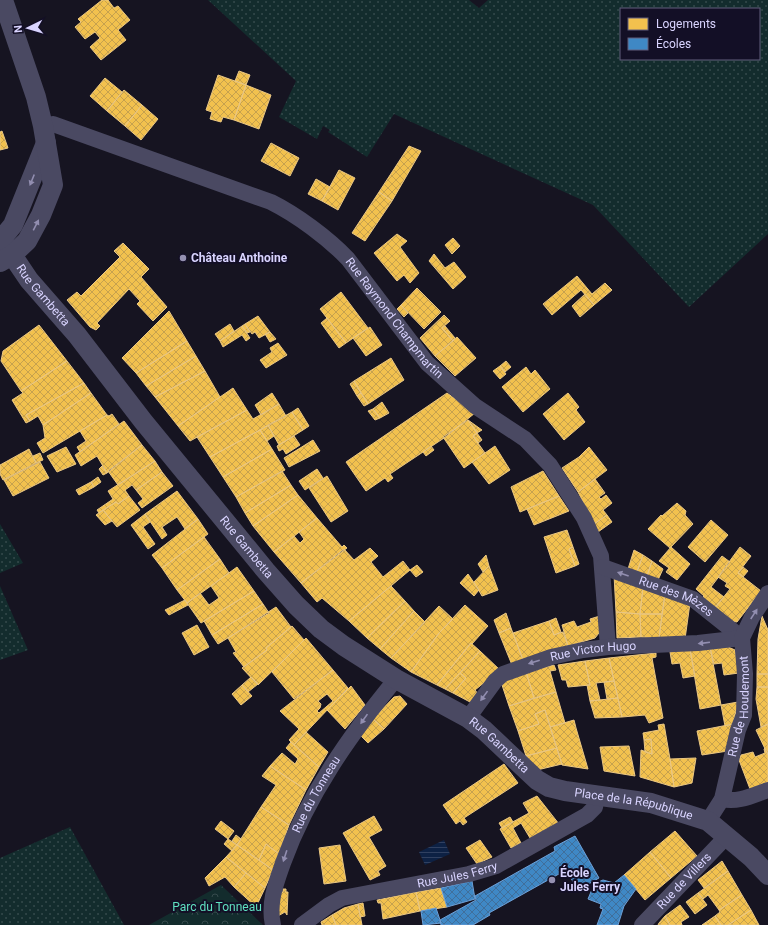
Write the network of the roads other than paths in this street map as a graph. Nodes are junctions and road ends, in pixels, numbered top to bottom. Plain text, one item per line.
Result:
1 (3, 0) edge
2 (45, 135) junction
3 (3, 250) edge
4 (603, 567) junction
5 (768, 593) edge
6 (742, 638) junction
7 (608, 647) junction
8 (396, 679) junction
9 (468, 718) junction
10 (536, 780) joint
11 (768, 790) edge
12 (597, 796) junction
13 (722, 799) junction
14 (708, 820) junction
15 (727, 836) junction
16 (768, 875) edge
17 (273, 925) edge
18 (302, 925) edge
19 (642, 925) edge

1 - 2 street
2 - 3 street
2 - 4 street, Rue Raymond Champmartin
3 - 8 street, Rue Gambetta
6 -> 4 street, Rue des Mèzes
4 - 7 street, Rue Raymond Champmartin
6 -> 5 street, Rue de Houdemont
6 -> 7 street, Rue Victor Hugo
6 - 13 street, Rue de Houdemont
7 -> 9 street, Rue Victor Hugo
8 - 9 street, Rue Gambetta
8 -> 17 street, Rue du Tonneau
9 - 10 street, Rue Gambetta
10 - 12 street, Place de la République
11 - 13 street
12 - 14 street, Place de la République
12 - 18 street, Rue Jules Ferry
13 - 14 street, Rue de Houdemont
14 - 15 street, Place de la République
15 - 16 street, Place de la République
15 - 19 street, Rue de Villers

